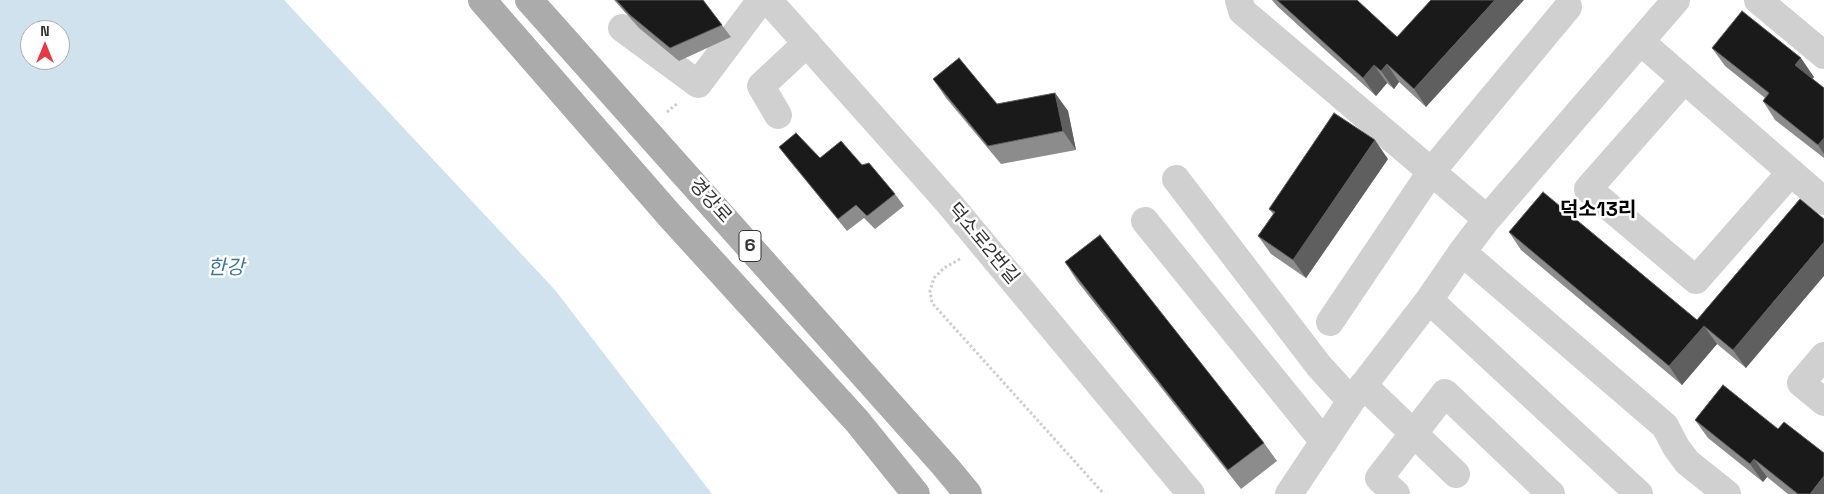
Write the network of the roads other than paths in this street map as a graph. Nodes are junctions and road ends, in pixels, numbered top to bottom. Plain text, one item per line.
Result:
1 (482, 0) edge
2 (529, 0) edge
3 (761, 0) edge
4 (768, 0) edge
5 (1239, 0) edge
6 (1676, 0) edge
7 (1758, 0) edge
8 (1568, 7) dead end
9 (622, 28) dead end
10 (1641, 42) junction
11 (807, 43) junction
12 (1824, 55) edge
13 (1684, 80) junction
14 (778, 115) dead end
15 (1431, 172) junction
16 (1791, 172) junction
17 (1176, 180) dead end
18 (1824, 201) edge
19 (1487, 219) junction
20 (1145, 221) dead end
21 (1462, 252) junction
22 (1429, 300) junction
23 (1330, 322) dead end
24 (1824, 356) edge
25 (1357, 393) junction
26 (1824, 402) edge
27 (1413, 433) junction
28 (1324, 442) junction
29 (1456, 474) dead end
30 (916, 494) edge
31 (968, 494) edge
32 (1191, 494) edge
33 (1289, 494) edge
34 (1396, 494) edge
35 (1550, 494) edge
36 (1639, 494) edge
37 (1727, 494) edge

1 - 30 main road, 6
2 - 31 main road, 경강로 / 6, bridge
3 - 9 street
4 - 11 street, 덕소로2번길
5 - 15 street
6 - 10 street
7 - 12 street
8 - 15 street
10 - 13 street
10 - 19 street
11 - 14 street
11 - 32 street, 덕소로2번길
13 - 16 street
13 - 16 street
15 - 19 street
15 - 23 street
16 - 18 street
17 - 25 street
19 - 21 street
20 - 28 street
21 - 22 street
21 - 37 street
22 - 25 street
22 - 36 street
24 - 26 street
25 - 27 street
25 - 28 street
27 - 29 street
27 - 34 street
27 - 35 street
28 - 33 street

